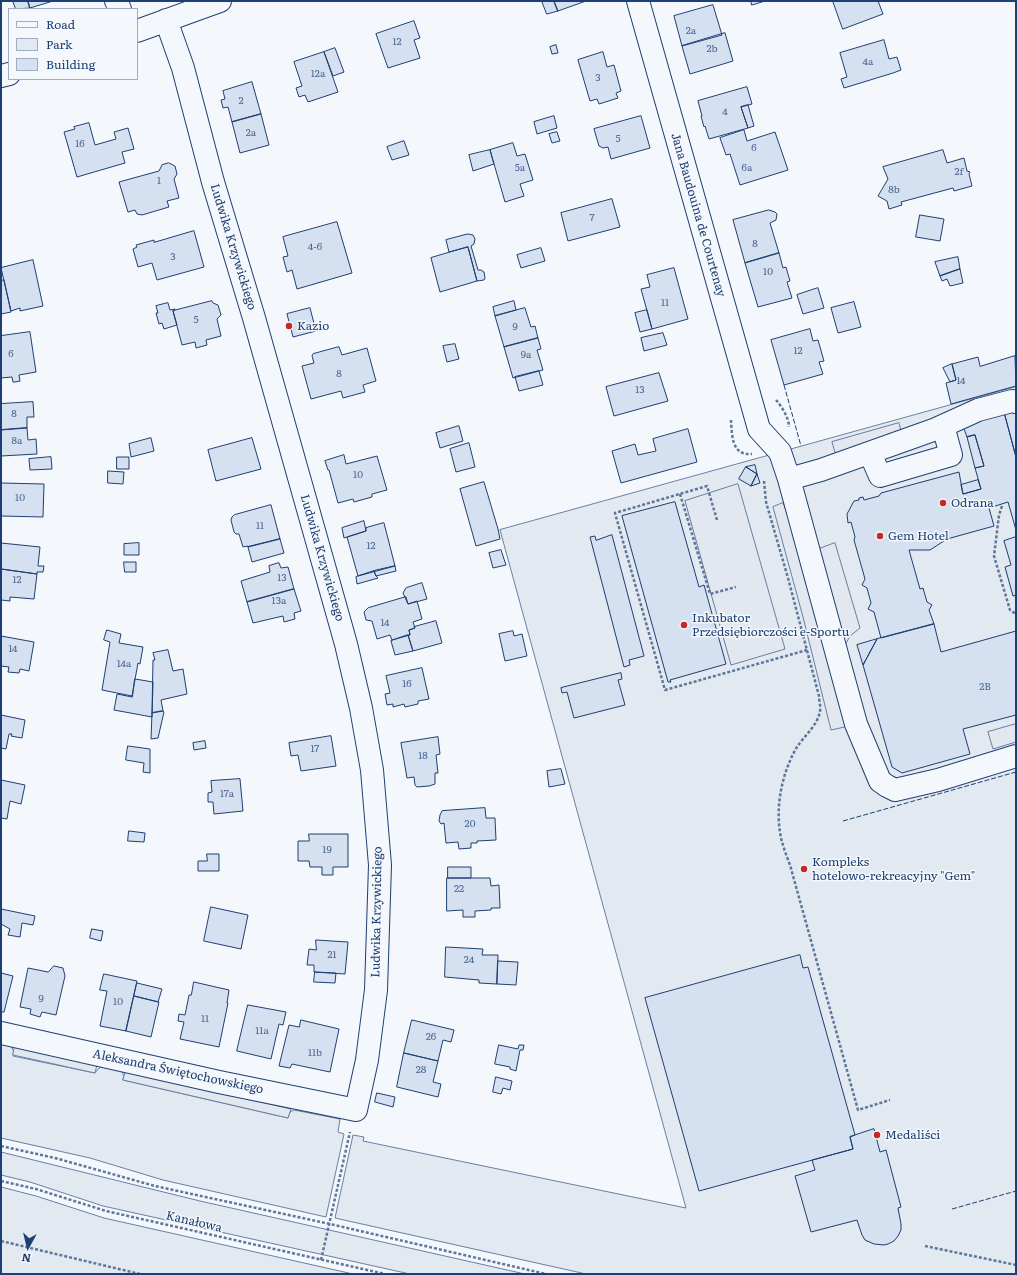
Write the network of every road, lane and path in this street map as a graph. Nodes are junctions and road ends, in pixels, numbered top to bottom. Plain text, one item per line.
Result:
1 (220, 1) edge
2 (638, 1) edge
3 (166, 20) junction
4 (138, 31) edge
5 (1016, 402) edge
6 (945, 428) junction
7 (870, 453) junction
8 (763, 477) dead end
9 (789, 479) junction
10 (680, 494) junction
11 (1002, 506) dead end
12 (717, 520) dead end
13 (736, 587) dead end
14 (1016, 614) edge
15 (807, 650) junction
16 (1016, 756) edge
17 (1, 1033) edge
18 (890, 1100) dead end
19 (356, 1110) junction
20 (1, 1146) edge
21 (1, 1181) edge
22 (330, 1224) junction
23 (1, 1241) edge
24 (925, 1246) dead end
25 (321, 1260) junction
26 (1016, 1264) edge
27 (140, 1274) edge
28 (385, 1274) edge
29 (546, 1274) edge

1 - 3 street
2 - 9 street, Jana Baudouina de Courtenay
3 - 4 street
3 - 19 street, Ludwika Krzywickiego
5 - 6 street
6 - 7 street
6 - 7 street
7 - 9 street
8 - 15 path
9 - 16 street
10 - 12 path
10 - 13 path
10 - 15 path
11 - 14 path
15 - 18 path
17 - 19 street, Aleksandra Świętochowskiego
19 - 22 path
20 - 22 path
21 - 25 path, Kanałowa
22 - 25 path
22 - 29 path
23 - 27 path
24 - 26 path
25 - 28 path, Kanałowa

